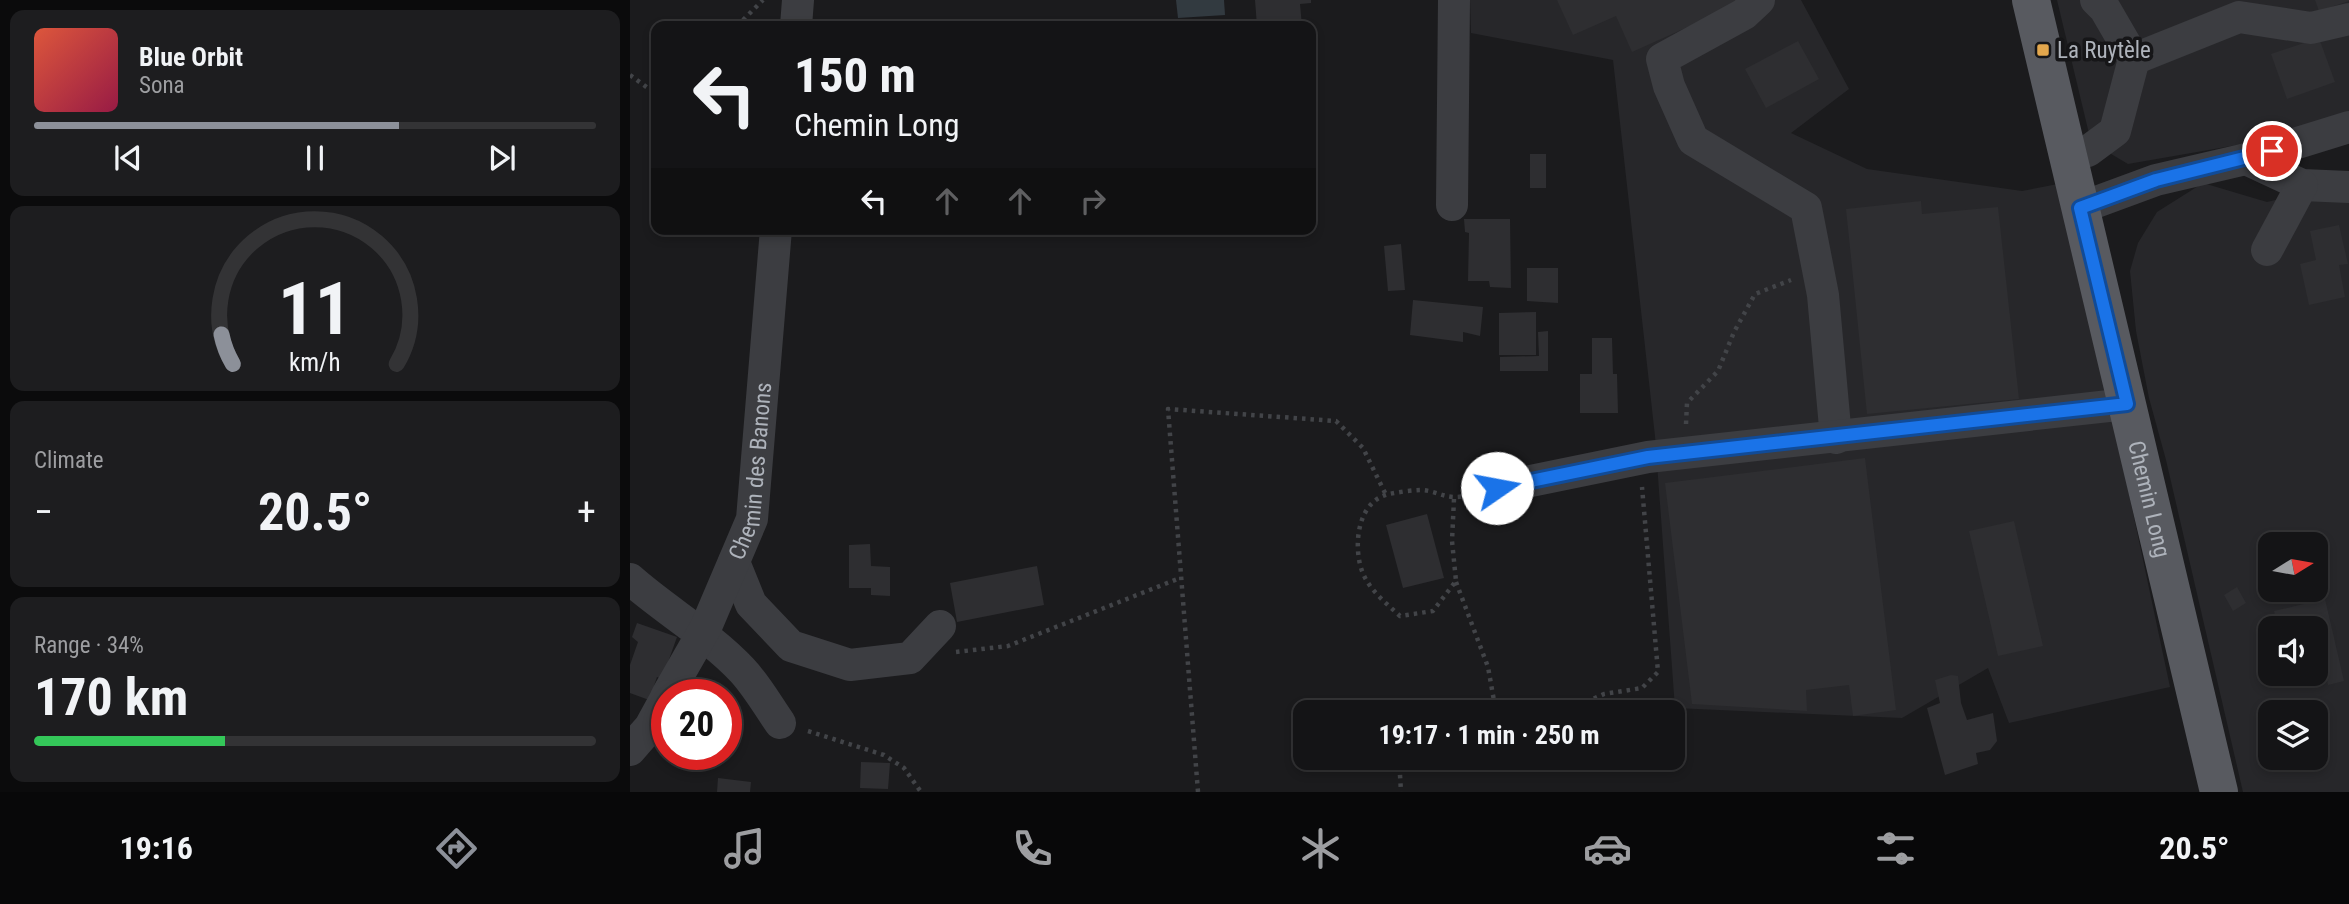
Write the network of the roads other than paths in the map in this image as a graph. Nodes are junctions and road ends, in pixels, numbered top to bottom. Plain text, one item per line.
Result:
1 (798, 0) edge
2 (1454, 0) edge
3 (1759, 0) edge
4 (2031, 0) edge
5 (2096, 0) edge
6 (2349, 19) edge
7 (796, 21) edge
8 (2134, 59) junction
9 (2349, 127) edge
10 (2068, 156) junction
11 (2246, 159) junction
12 (2302, 185) junction
13 (2349, 187) edge
14 (1452, 205) dead end
15 (2080, 208) junction
16 (776, 235) edge
17 (2267, 250) dead end
18 (2127, 404) junction
19 (1836, 438) junction
20 (1497, 488) road end
21 (734, 562) junction
22 (630, 579) edge
23 (940, 626) dead end
24 (701, 632) junction
25 (676, 679) edge
26 (651, 714) edge
27 (780, 723) road end
28 (637, 731) edge
29 (2218, 792) edge

1 - 7 street
2 - 14 street
3 - 19 street
4 - 10 main road, Chemin Long
5 - 8 street
6 - 8 street
8 - 10 street
9 - 11 street
10 - 15 main road, Chemin Long
11 - 12 street
11 - 15 street
12 - 13 street
12 - 17 street
15 - 18 main road, Chemin Long
16 - 21 street, Chemin des Banons
18 - 19 street
18 - 29 main road, Chemin Long
19 - 20 street
21 - 23 street
21 - 24 street, Chemin des Banons
22 - 24 street
24 - 25 street, Chemin des Banons
24 - 27 street
26 - 28 street, Chemin des Banons

